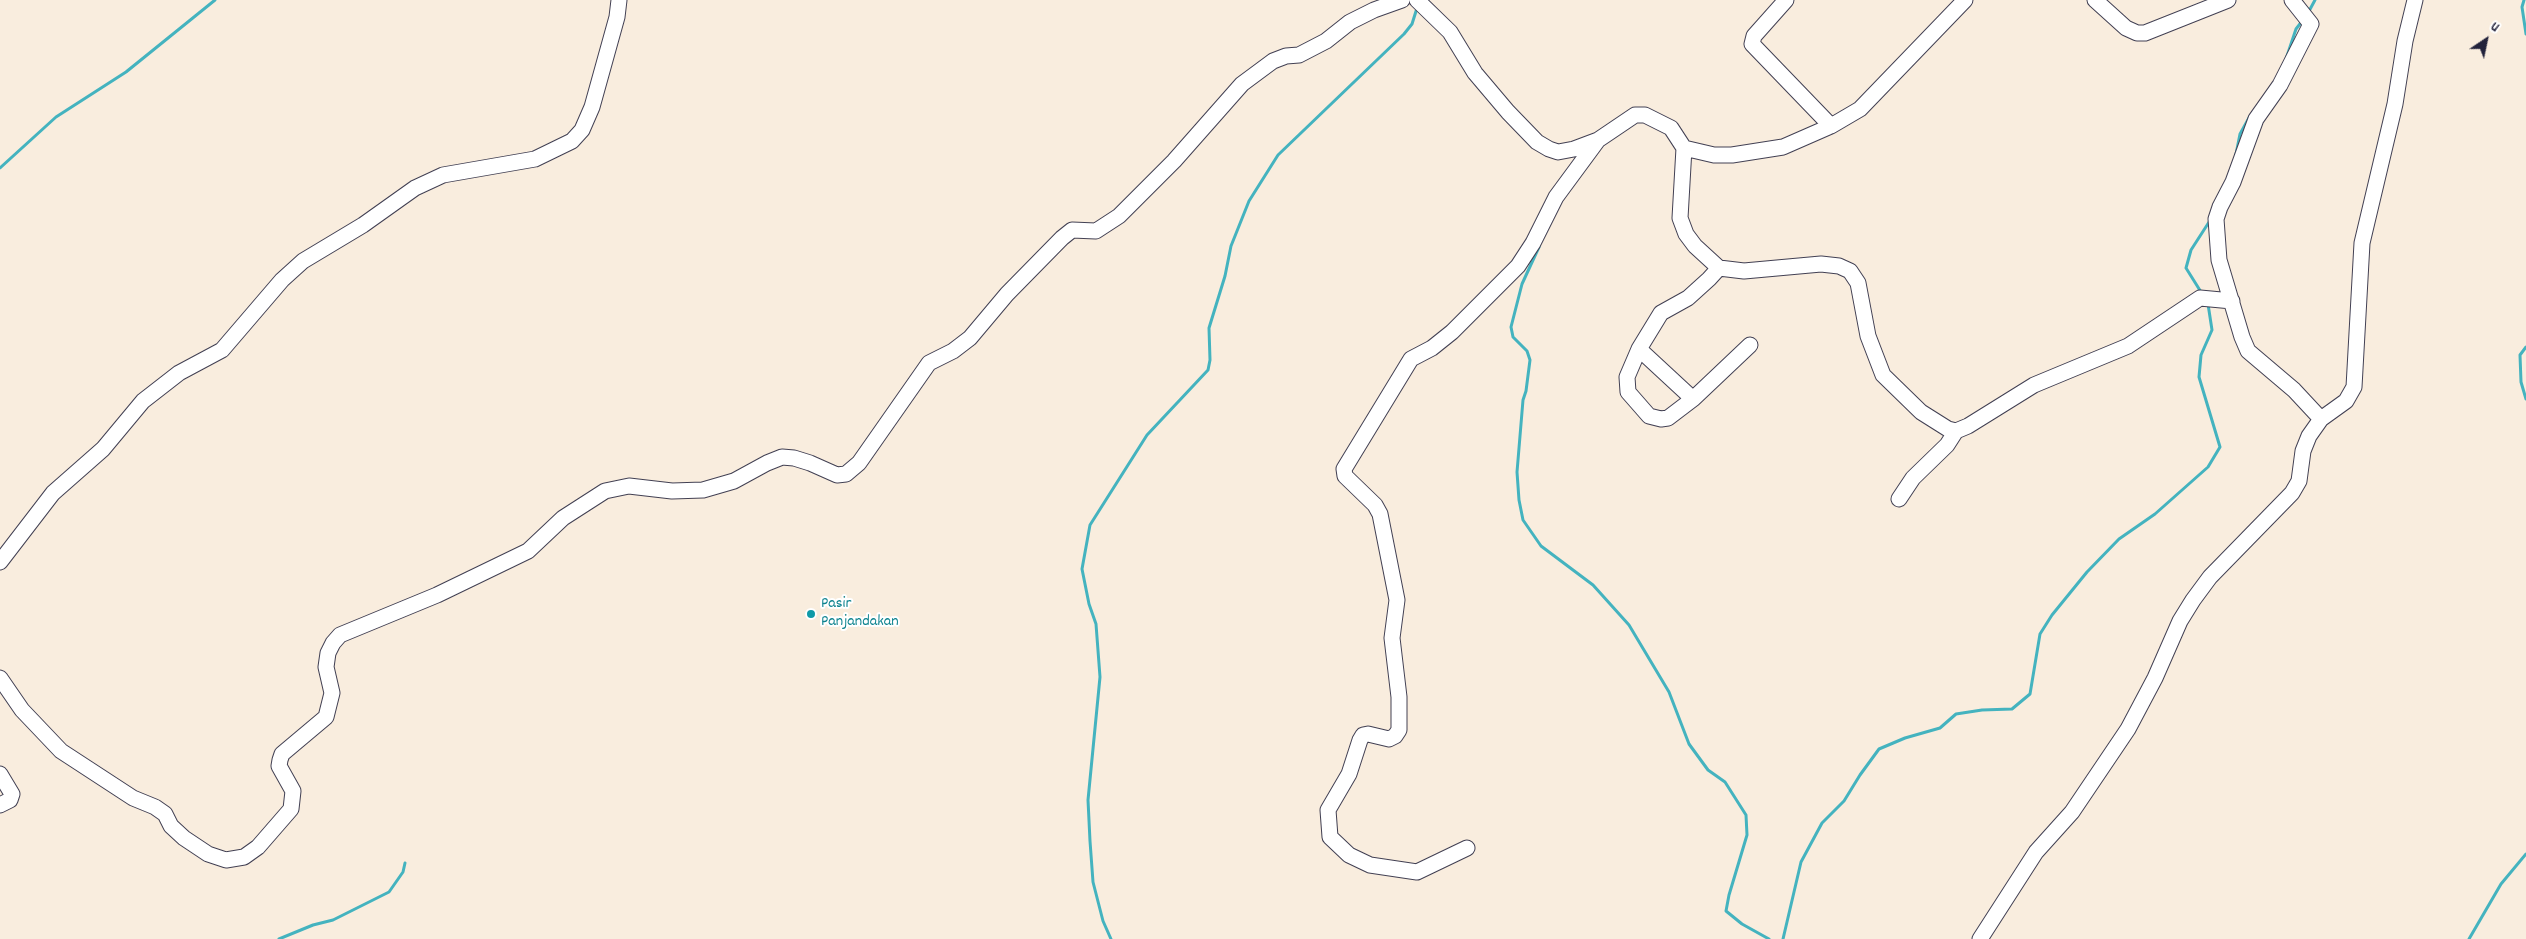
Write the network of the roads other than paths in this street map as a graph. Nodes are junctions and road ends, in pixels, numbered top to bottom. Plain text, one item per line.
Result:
1 (619, 0) edge
2 (1402, 0) edge
3 (1417, 0) edge
4 (1786, 0) edge
5 (1965, 0) edge
6 (2094, 0) edge
7 (2228, 0) edge
8 (2421, 0) edge
9 (2295, 4) edge
10 (2413, 7) edge
11 (1831, 126) junction
12 (1598, 140) junction
13 (1684, 148) junction
14 (1719, 268) junction
15 (2232, 301) junction
16 (1750, 344) dead end
17 (1639, 349) junction
18 (1693, 399) junction
19 (2321, 419) junction
20 (1956, 430) junction
21 (1900, 499) dead end
22 (0, 562) edge
23 (0, 678) edge
24 (0, 774) edge
25 (0, 805) edge
26 (1467, 848) dead end
27 (1980, 939) edge

1 - 22 street
2 - 23 street
3 - 12 street
4 - 11 street
5 - 11 street
6 - 7 street
8 - 10 street
9 - 15 street
10 - 19 street
11 - 13 street
12 - 13 street
12 - 26 street
13 - 14 street
14 - 17 street
14 - 20 street
15 - 19 street
15 - 20 street
16 - 18 street
17 - 18 street
17 - 18 street
19 - 27 street
20 - 21 street
24 - 25 street

